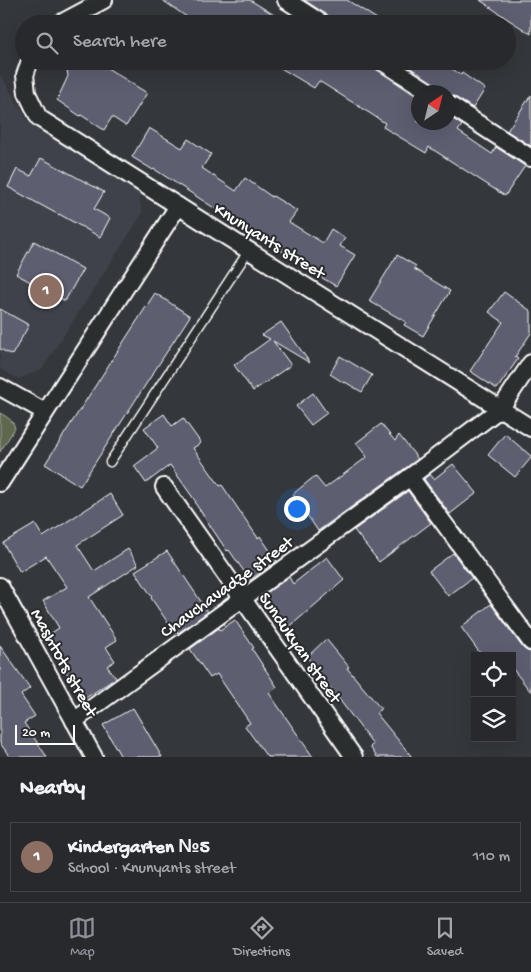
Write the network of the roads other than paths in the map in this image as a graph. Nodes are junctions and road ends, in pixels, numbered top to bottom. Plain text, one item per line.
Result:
1 (104, 0) edge
2 (286, 0) edge
3 (76, 15) edge
4 (309, 15) edge
5 (27, 70) edge
6 (395, 70) edge
7 (419, 85) edge
8 (456, 109) edge
9 (531, 158) edge
10 (178, 206) junction
11 (248, 250) junction
12 (531, 362) edge
13 (0, 387) edge
14 (501, 408) junction
15 (45, 412) junction
16 (531, 428) edge
17 (110, 462) dead end
18 (410, 477) junction
19 (0, 483) edge
20 (164, 487) dead end
21 (0, 586) edge
22 (242, 599) junction
23 (531, 642) edge
24 (74, 721) junction
25 (94, 757) edge
26 (354, 757) edge

1 - 3 street
2 - 4 street
5 - 10 street, Knunyants street
6 - 7 street
8 - 9 street
10 - 11 street, Knunyants street
10 - 15 street
11 - 14 street, Knunyants street
11 - 17 lane
12 - 14 street, Chavchavadze street
13 - 15 street
14 - 16 street, Knunyants street
14 - 18 street, Chavchavadze street
15 - 19 street
18 - 22 street, Chavchavadze street
18 - 23 street
20 - 22 street, Sundukyan street
21 - 24 street, Mashtots street
22 - 24 street, Chavchavadze street
22 - 26 street, Sundukyan street
24 - 25 street, Mashtots street

